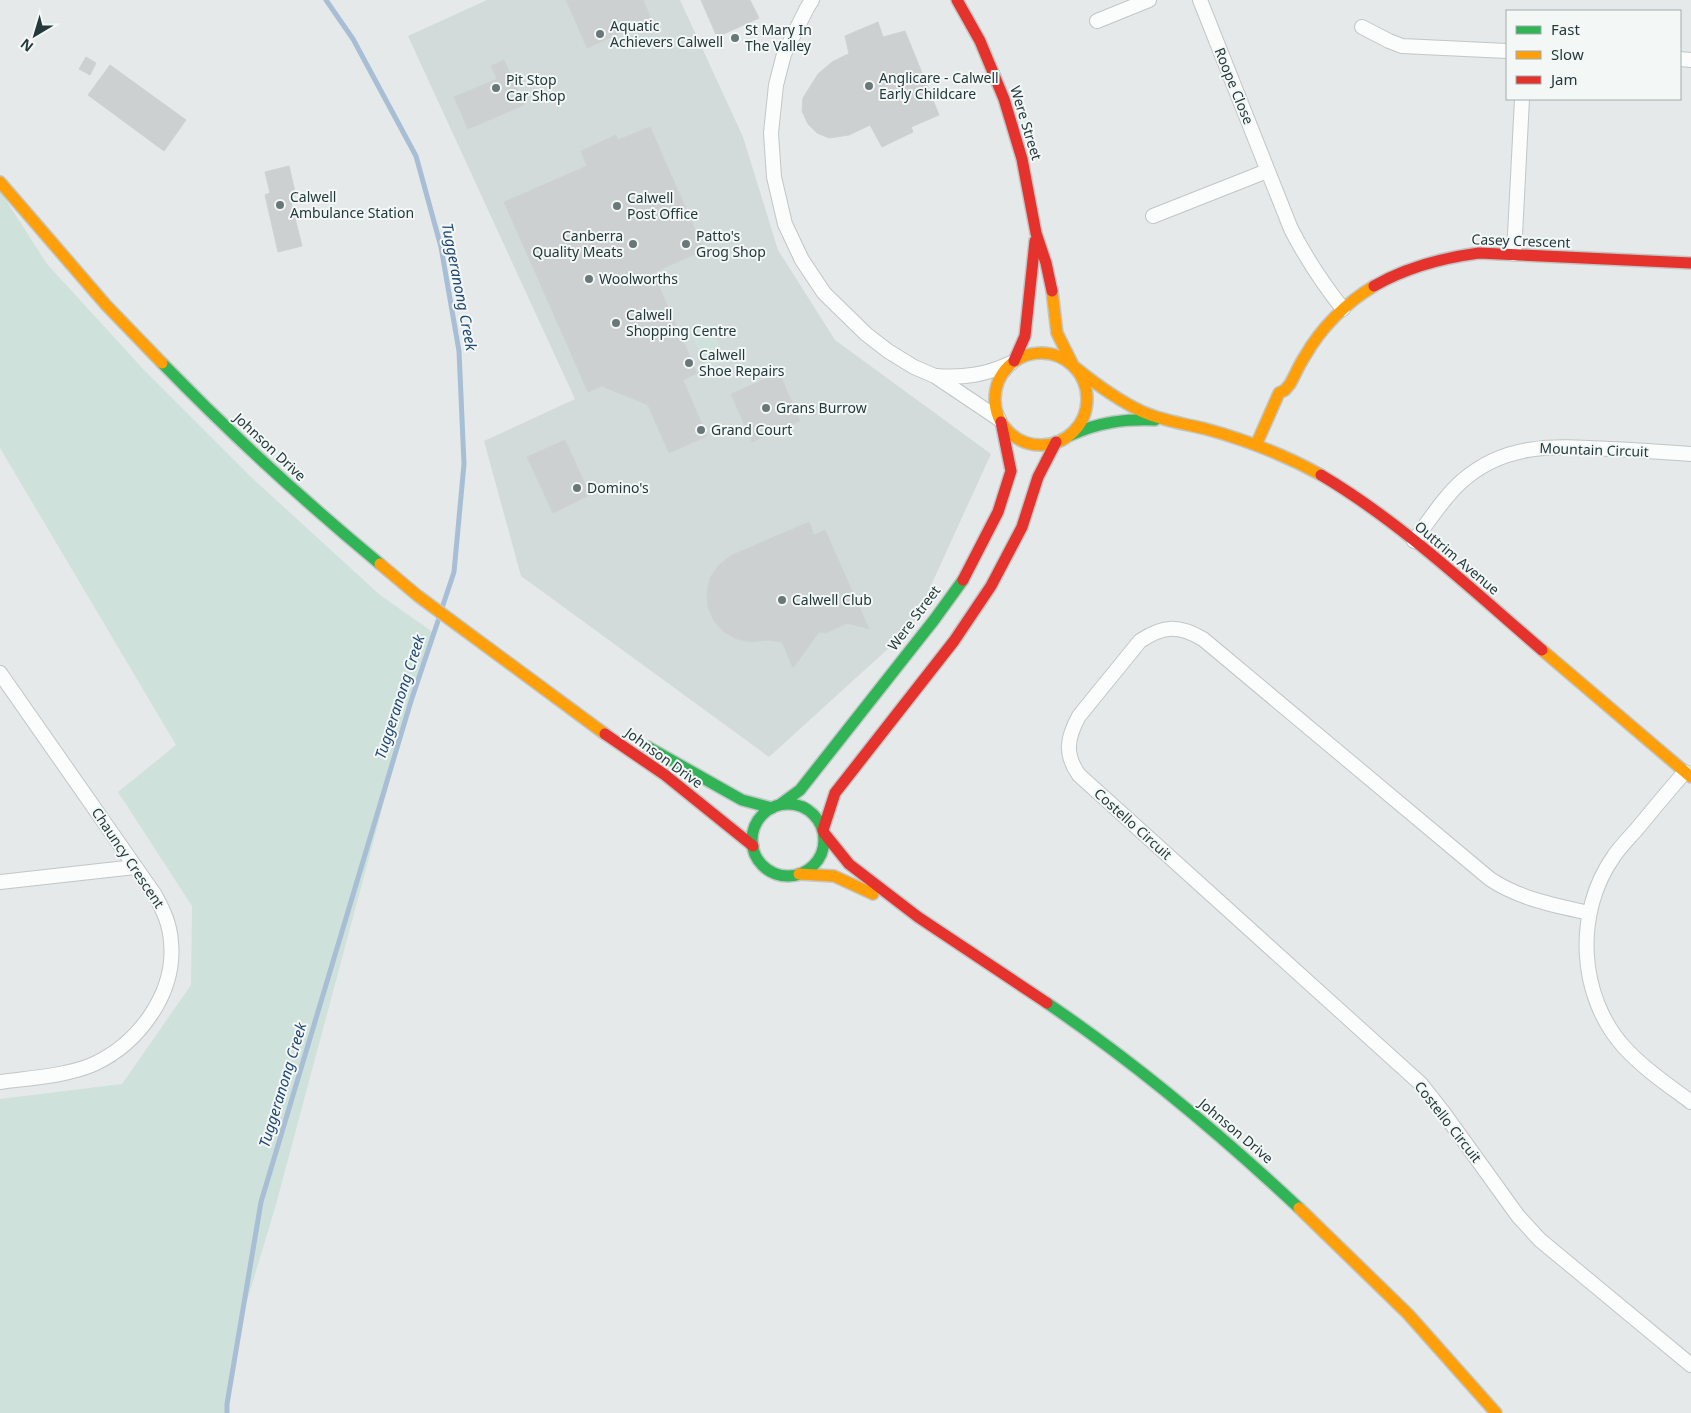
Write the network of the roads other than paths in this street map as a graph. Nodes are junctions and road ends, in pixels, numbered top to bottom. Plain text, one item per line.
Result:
1 (812, 0) edge
2 (958, 0) edge
3 (1149, 0) edge
4 (1200, 0) edge
5 (1097, 21) dead end
6 (1362, 27) dead end
7 (1506, 51) edge
8 (1522, 100) edge
9 (1268, 171) junction
10 (0, 182) edge
11 (1153, 216) dead end
12 (1036, 233) junction
13 (1514, 254) junction
14 (1691, 263) edge
15 (1343, 309) junction
16 (1013, 362) junction
17 (1075, 367) junction
18 (935, 376) junction
19 (1287, 389) junction
20 (1287, 404) dead end
21 (1000, 420) junction
22 (1169, 421) junction
23 (1070, 435) junction
24 (1056, 442) junction
25 (1256, 445) junction
26 (1691, 454) edge
27 (1414, 541) junction
28 (0, 673) edge
29 (554, 696) junction
30 (1688, 775) edge
31 (777, 806) junction
32 (823, 831) junction
33 (753, 846) junction
34 (135, 867) junction
35 (799, 874) junction
36 (0, 882) edge
37 (1589, 913) junction
38 (918, 917) junction
39 (0, 1082) edge
40 (1691, 1102) edge
41 (1691, 1364) edge
42 (1496, 1413) edge

1 - 18 street
2 - 12 street, Were Street
3 - 5 street
4 - 9 street, Roope Close
6 - 7 street
8 - 13 street
9 - 11 street
9 - 15 street, Roope Close
10 - 29 street, Johnson Drive
12 - 16 street, Were Street
12 - 17 street, Were Street
13 - 14 street, Casey Crescent
13 - 15 street, Casey Crescent
15 - 19 street, Casey Crescent
16 - 17 street
16 - 18 street
16 - 21 street
17 - 22 street, Outtrim Avenue
17 - 23 street
18 - 21 street
19 - 20 street, Casey Crescent
19 - 25 street, Casey Crescent
21 - 24 street
21 - 31 street, Were Street
22 - 23 street, Outtrim Avenue
22 - 25 street, Outtrim Avenue
23 - 24 street
24 - 32 street
25 - 27 street, Outtrim Avenue
26 - 27 street, Mountain Circuit
27 - 30 street, Outtrim Avenue
28 - 34 street, Chauncy Crescent
29 - 31 street, Johnson Drive
29 - 33 street, Johnson Drive
30 - 37 street
31 - 32 street
31 - 33 street
32 - 35 street
32 - 38 street, Johnson Drive
33 - 35 street
34 - 36 street
34 - 39 street, Chauncy Crescent
35 - 38 street, Johnson Drive
37 - 40 street
37 - 41 street, Costello Circuit
38 - 42 street, Johnson Drive

